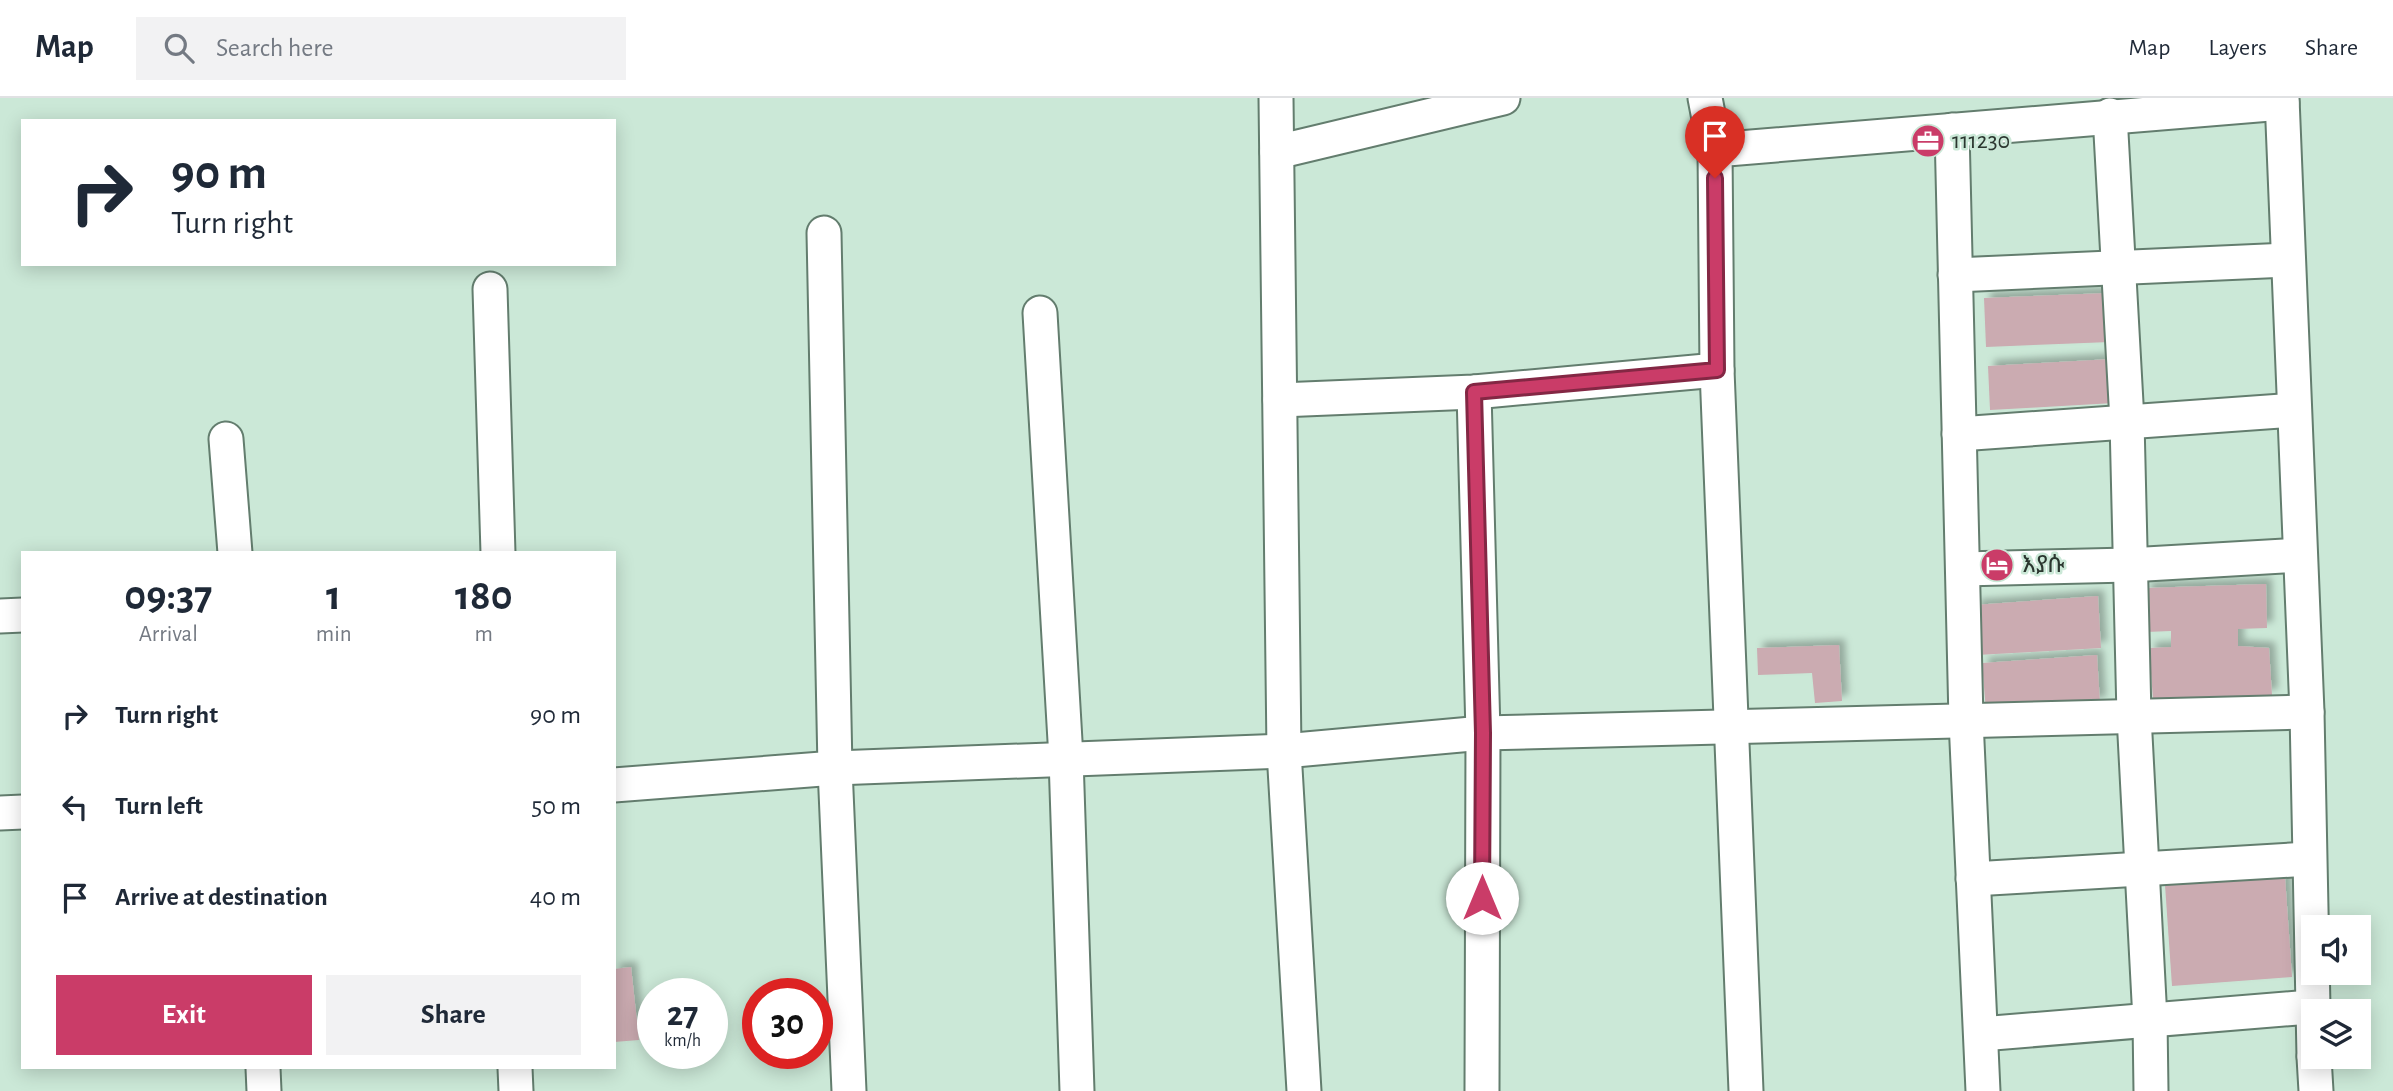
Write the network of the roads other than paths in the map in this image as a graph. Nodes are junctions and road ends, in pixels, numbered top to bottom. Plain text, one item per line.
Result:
1 (1503, 98) edge
2 (1704, 98) edge
3 (1279, 99) edge
4 (2282, 100) edge
5 (2110, 115) junction
6 (1952, 130) junction
7 (1715, 150) junction
8 (1277, 152) junction
9 (824, 233) dead end
10 (2288, 260) junction
11 (2120, 267) junction
12 (1955, 275) junction
13 (490, 289) dead end
14 (1040, 313) dead end
15 (1717, 370) junction
16 (1474, 392) junction
17 (1279, 400) junction
18 (2294, 410) junction
19 (2127, 421) junction
20 (1959, 433) junction
21 (226, 439) dead end
22 (235, 551) edge
23 (498, 551) edge
24 (2300, 555) junction
25 (2129, 565) junction
26 (1963, 569) junction
27 (21, 615) edge
28 (0, 616) edge
29 (2306, 712) junction
30 (2134, 716) junction
31 (1966, 720) junction
32 (1730, 726) junction
33 (1483, 733) junction
34 (1284, 751) junction
35 (1066, 758) junction
36 (835, 768) junction
37 (616, 785) edge
38 (21, 812) edge
39 (0, 813) edge
40 (2309, 859) junction
41 (2143, 869) junction
42 (1973, 879) junction
43 (2310, 999) edge
44 (2301, 1008) edge
45 (2150, 1020) junction
46 (1981, 1034) junction
47 (263, 1069) edge
48 (515, 1069) edge
49 (2315, 1069) edge
50 (264, 1091) edge
51 (516, 1091) edge
52 (849, 1091) edge
53 (1077, 1091) edge
54 (1304, 1091) edge
55 (1482, 1091) edge
56 (1746, 1091) edge
57 (1983, 1091) edge
58 (2151, 1091) edge
59 (2316, 1091) edge

1 - 8 street
2 - 7 street
3 - 8 street
4 - 5 street
4 - 10 street
5 - 6 street
5 - 11 street
6 - 7 street
6 - 12 street
7 - 15 street
8 - 17 street
9 - 36 street
10 - 11 street
10 - 18 street
11 - 12 street
11 - 19 street
12 - 20 street
13 - 23 street
14 - 35 street
15 - 16 street
15 - 32 street
16 - 17 street
16 - 33 street
17 - 34 street
18 - 19 street
18 - 24 street
19 - 20 street
19 - 25 street
20 - 26 street
21 - 22 street
24 - 25 street
24 - 29 street
25 - 26 street
25 - 30 street
26 - 31 street
27 - 28 street
29 - 30 street
29 - 40 street
30 - 31 street
30 - 41 street
31 - 32 street
31 - 42 street
32 - 33 street
32 - 56 street
33 - 34 street
33 - 55 street
34 - 35 street
34 - 54 street
35 - 36 street
35 - 53 street
36 - 37 street
36 - 52 street
38 - 39 street
40 - 41 street
40 - 43 street
41 - 42 street
41 - 45 street
42 - 46 street
44 - 45 street
45 - 46 street
45 - 58 street
46 - 57 street
47 - 50 street
48 - 51 street
49 - 59 street

